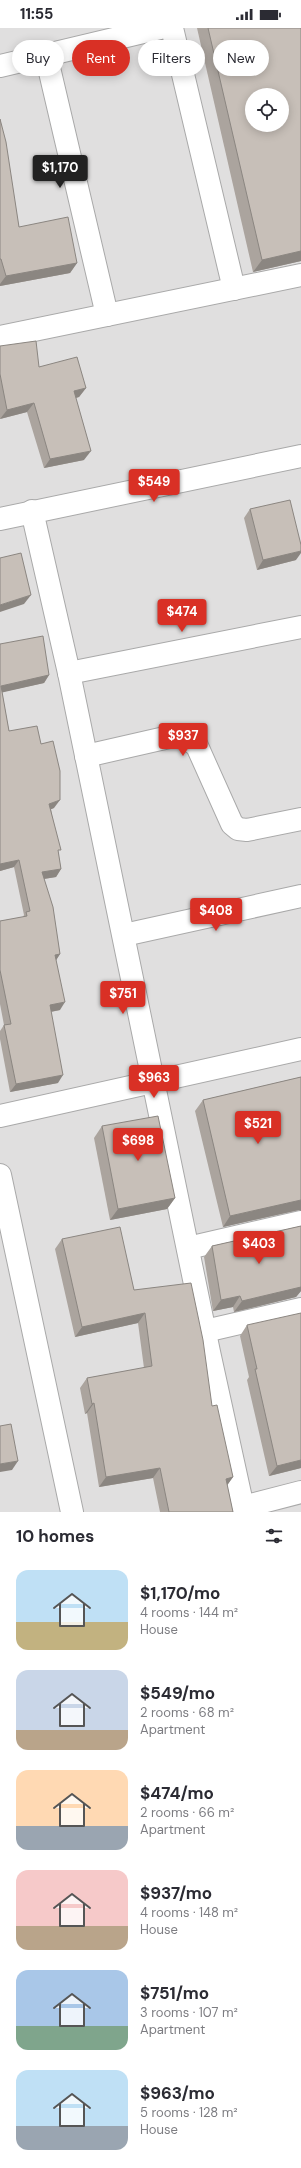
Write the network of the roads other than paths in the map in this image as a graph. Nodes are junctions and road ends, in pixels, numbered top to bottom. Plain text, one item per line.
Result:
1 (160, 28) edge
2 (172, 28) edge
3 (112, 34) edge
4 (64, 49) edge
5 (12, 63) edge
6 (0, 66) edge
7 (51, 76) edge
8 (301, 275) edge
9 (234, 289) junction
10 (106, 316) junction
11 (0, 337) edge
12 (301, 456) edge
13 (32, 511) junction
14 (0, 519) edge
15 (301, 627) edge
16 (69, 673) junction
17 (86, 756) junction
18 (301, 819) edge
19 (301, 896) edge
20 (124, 935) junction
21 (301, 1049) edge
22 (154, 1081) junction
23 (0, 1116) edge
24 (0, 1175) edge
25 (301, 1222) edge
26 (188, 1248) junction
27 (301, 1309) edge
28 (205, 1331) junction
29 (301, 1492) edge
30 (244, 1510) edge
31 (72, 1512) edge

1 - 3 street
2 - 9 street
3 - 4 street
5 - 6 street
7 - 10 street
8 - 9 street
9 - 10 street
10 - 11 street
12 - 13 street
13 - 14 street
13 - 16 street
15 - 16 street
16 - 17 street
17 - 18 street
17 - 20 street
19 - 20 street
20 - 22 street
21 - 22 street
22 - 23 street
22 - 26 street
24 - 31 street
25 - 26 street
26 - 28 street
27 - 28 street
28 - 30 street
29 - 30 street

